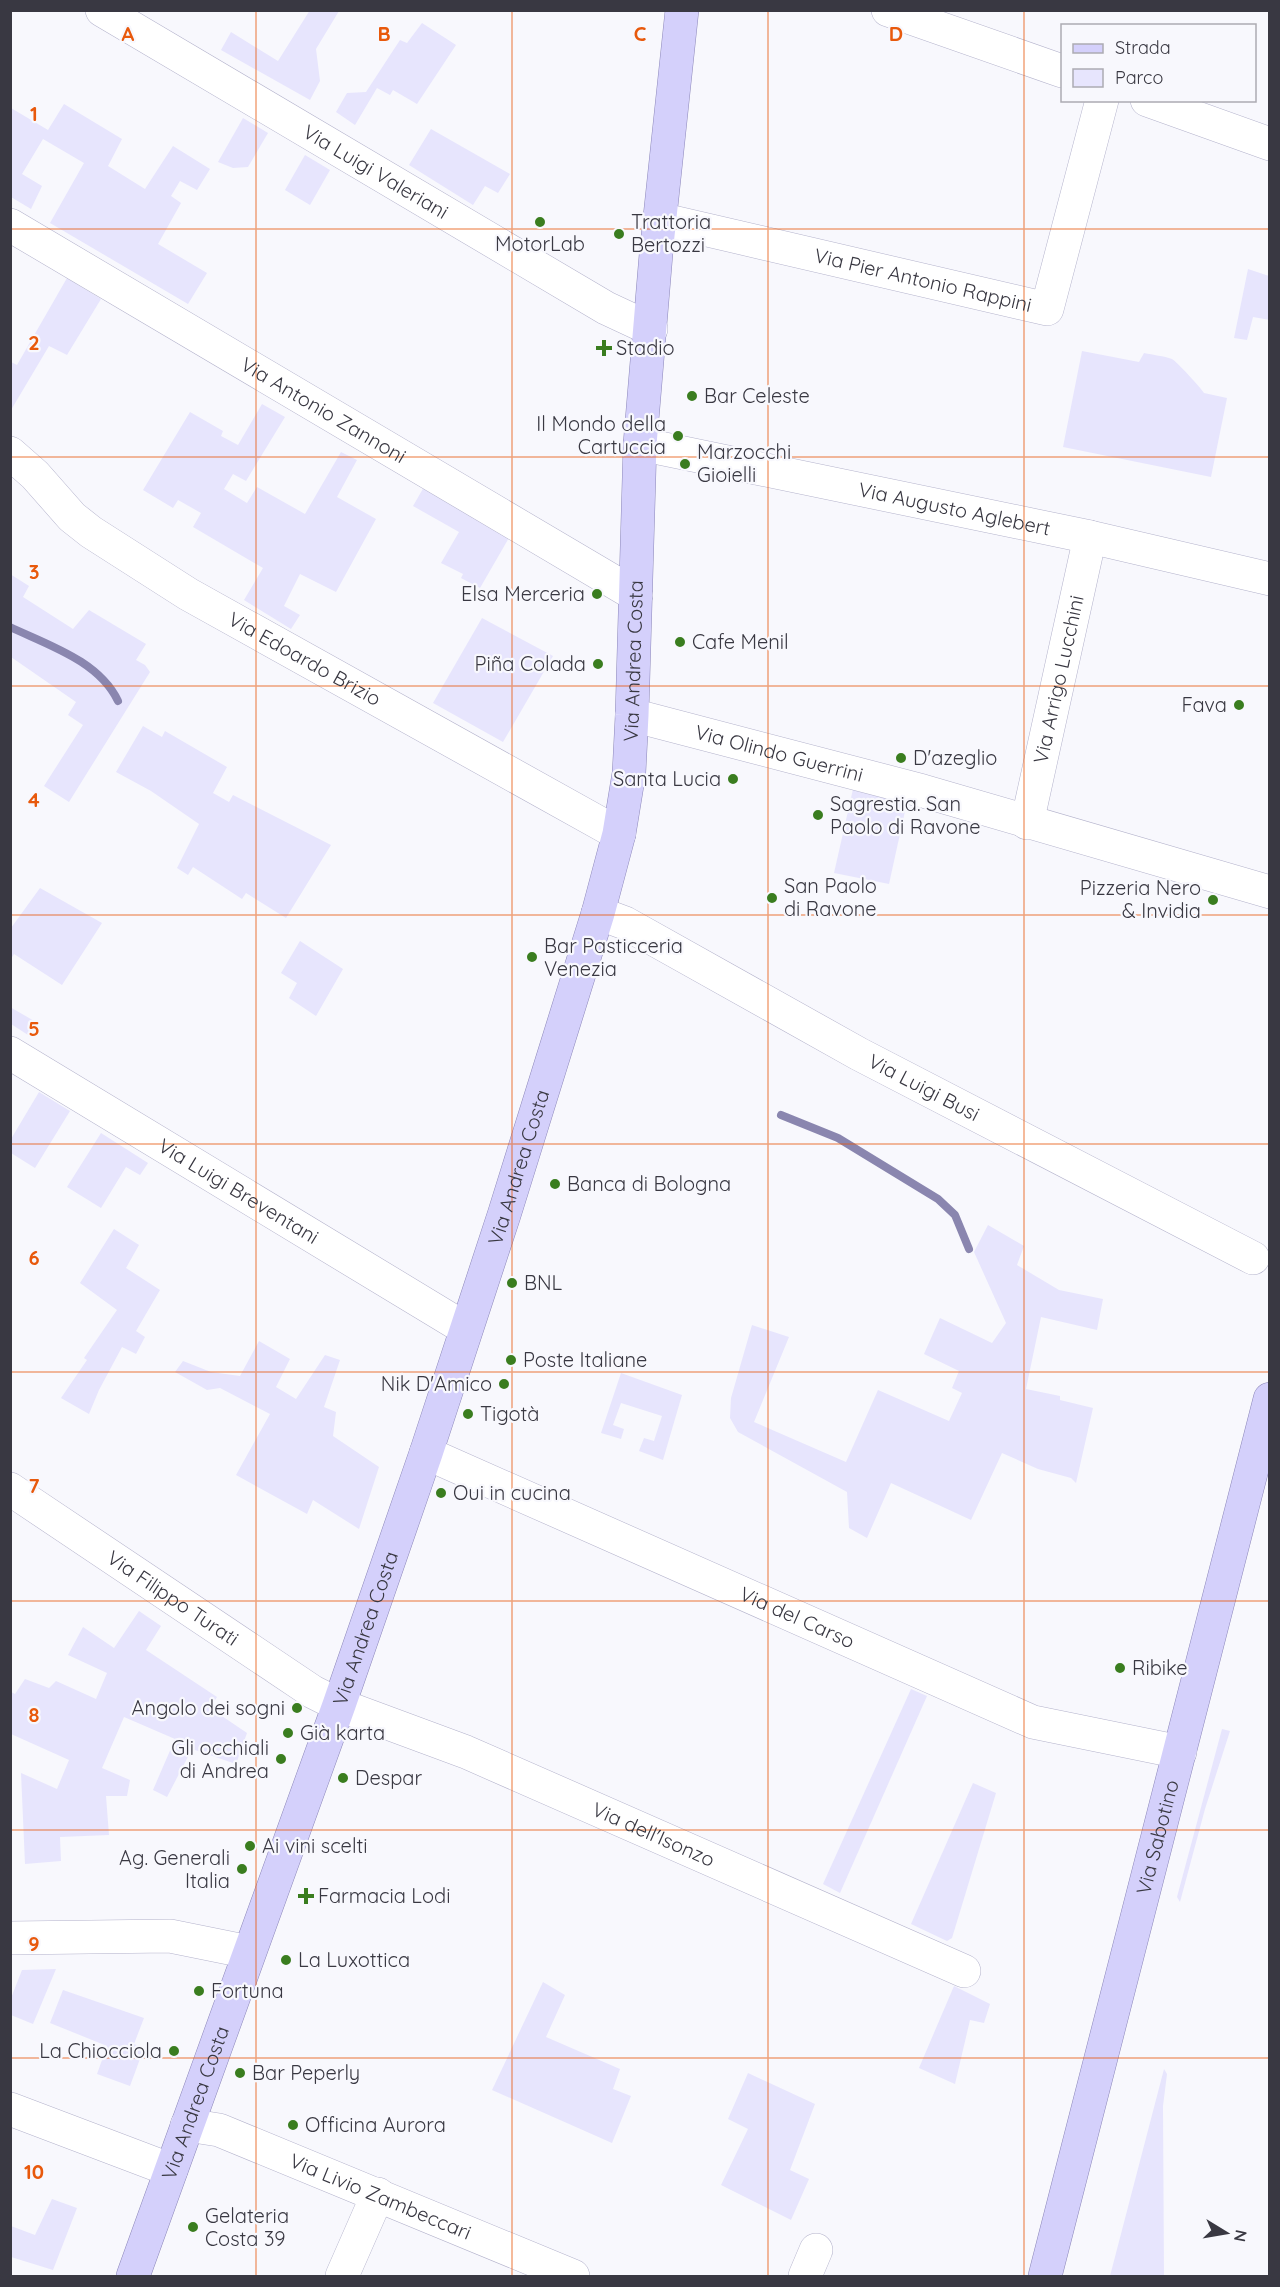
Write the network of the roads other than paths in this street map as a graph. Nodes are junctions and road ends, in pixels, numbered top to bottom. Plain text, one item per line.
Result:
1 (102, 10) edge
2 (682, 10) edge
3 (888, 10) edge
4 (1061, 71) edge
5 (1101, 102) edge
6 (1153, 102) edge
7 (1269, 144) edge
8 (660, 219) junction
9 (10, 225) edge
10 (651, 329) junction
11 (640, 444) junction
12 (10, 453) edge
13 (1090, 537) junction
14 (1269, 579) edge
15 (636, 595) junction
16 (632, 715) junction
17 (1027, 823) junction
18 (619, 834) junction
19 (1269, 892) edge
20 (598, 913) junction
21 (10, 1053) edge
22 (1253, 1258) dead end
23 (466, 1329) junction
24 (1269, 1399) edge
25 (426, 1453) junction
26 (10, 1489) edge
27 (339, 1705) junction
28 (1180, 1752) junction
29 (10, 1938) edge
30 (249, 1952) junction
31 (964, 1971) dead end
32 (10, 2109) edge
33 (187, 2125) junction
34 (171, 2170) junction
35 (378, 2194) junction
36 (133, 2277) edge
37 (342, 2277) edge
38 (573, 2277) edge
39 (1045, 2277) edge

1 - 10 street, Via Luigi Valeriani
2 - 8 main road, Via Andrea Costa
3 - 4 street
5 - 8 street, Via Pier Antonio Rappini
6 - 7 street
8 - 10 main road, Via Andrea Costa
9 - 15 street, Via Antonio Zannoni
10 - 11 main road, Via Andrea Costa
11 - 13 street, Via Augusto Aglebert
11 - 15 main road, Via Andrea Costa
12 - 18 street, Via Edoardo Brizio
13 - 14 street, Via Augusto Aglebert
13 - 17 street, Via Arrigo Lucchini
15 - 16 main road, Via Andrea Costa
16 - 17 street, Via Olindo Guerrini
16 - 18 main road, Via Andrea Costa
17 - 19 street, Via Olindo Guerrini
18 - 20 main road, Via Andrea Costa
20 - 22 street, Via Luigi Busi
20 - 23 main road, Via Andrea Costa
21 - 23 street, Via Luigi Breventani
23 - 25 main road, Via Andrea Costa
24 - 28 main road, Via Sabotino
25 - 27 main road, Via Andrea Costa
25 - 28 street, Via del Carso
26 - 27 street, Via Filippo Turati
27 - 30 main road, Via Andrea Costa
27 - 31 street, Via dell'Isonzo
28 - 39 main road, Via Sabotino
29 - 30 street
30 - 33 main road, Via Andrea Costa
32 - 34 street
33 - 34 main road, Via Andrea Costa
33 - 35 street, Via Livio Zambeccari
34 - 36 main road, Via Andrea Costa
35 - 37 street
35 - 38 street, Via Livio Zambeccari

